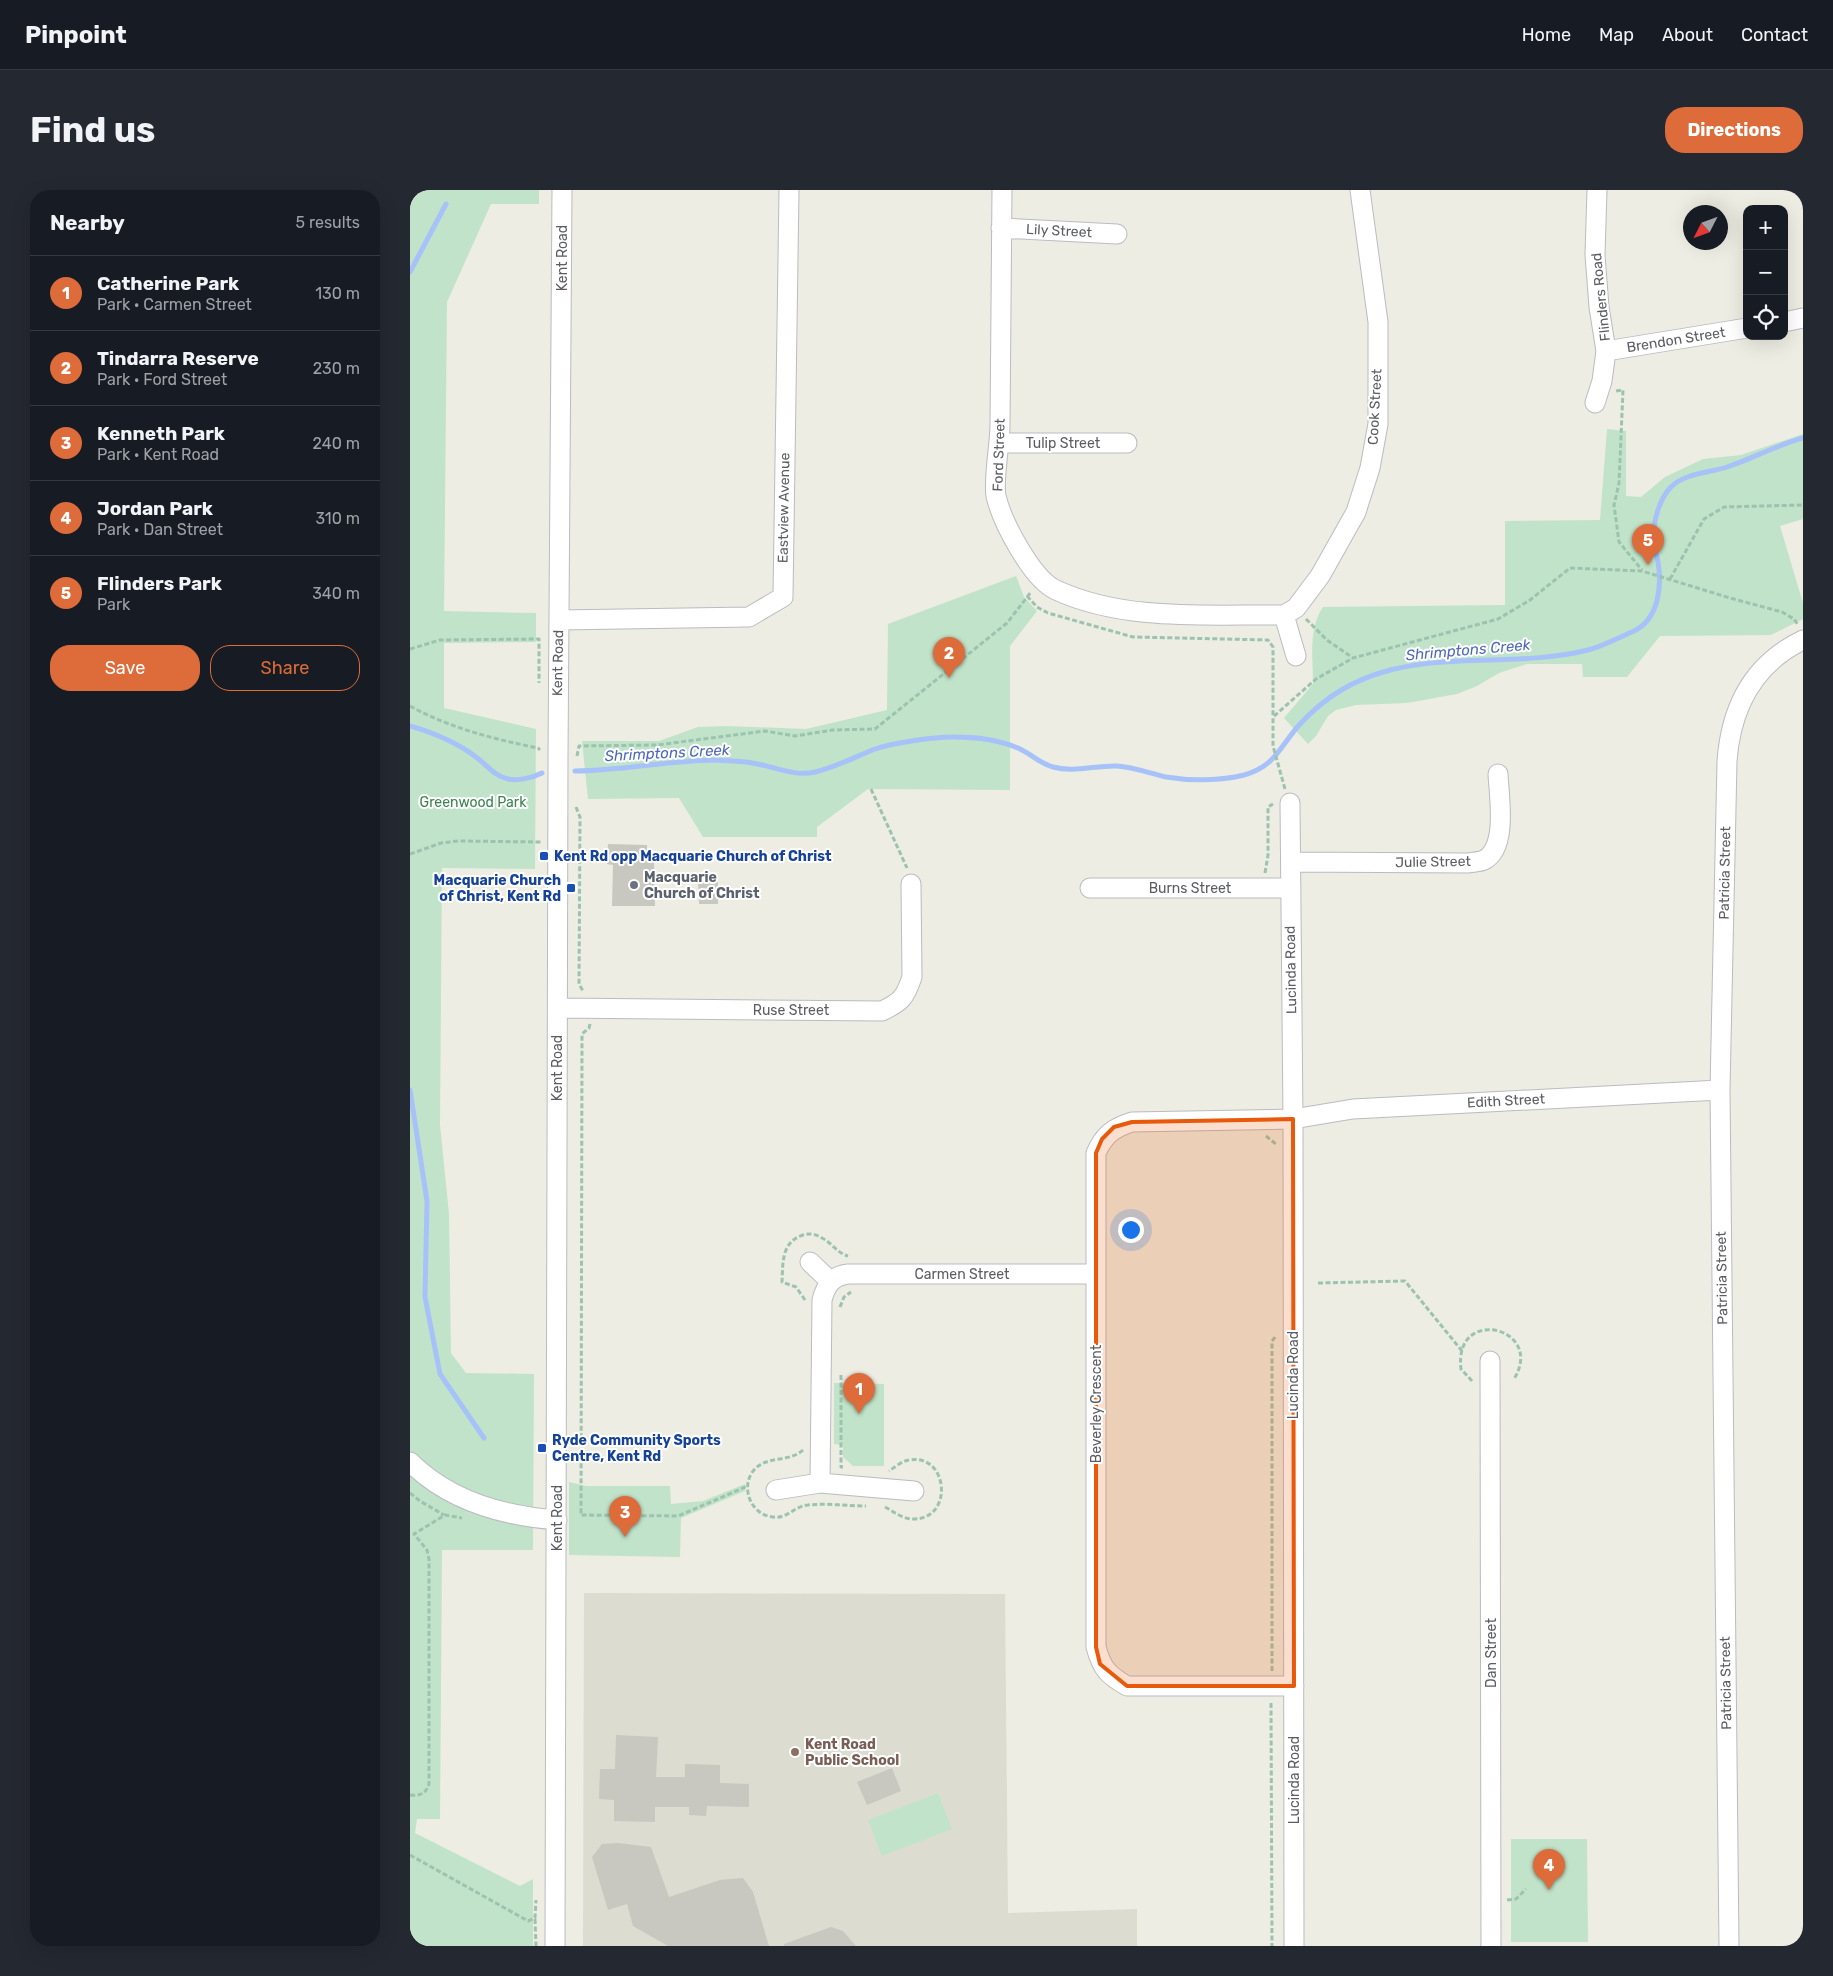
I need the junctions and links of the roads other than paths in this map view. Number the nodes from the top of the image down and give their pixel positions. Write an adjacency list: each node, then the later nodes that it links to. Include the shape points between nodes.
1 (562, 190): 16 (street, Kent Road)
2 (789, 190): 16 (street, Eastview Avenue, via 783,597 749,617)
3 (1002, 190): 6 (street, Ford Street)
4 (1360, 190): 15 (street, Cook Street, via 1378,322 1378,424 1370,468 1356,512 1320,576)
5 (1597, 190): 11 (street, Flinders Road, via 1596,272)
6 (1001, 228): 7 (street, Lily Street); 13 (street, Ford Street)
7 (1116, 234)
8 (1803, 318): 9 (street)
9 (1788, 321)
10 (1743, 329): 11 (street, Brendon Street)
11 (1606, 351): 12 (street, Flinders Road)
12 (1596, 398)
13 (1000, 443): 14 (street, Tulip Street); 15 (street, Ford Street, via 996,495 1007,527 1041,580 1055,590 1147,613)
14 (1127, 443)
15 (1290, 611): 18 (street)
16 (559, 620): 25 (street, Kent Road)
17 (1803, 640): 26 (street, Patricia Street, via 1776,657 1755,679 1745,692 1731,728 1727,761)
18 (1296, 656)
19 (1498, 774): 21 (street, Julie Street, via 1498,844 1484,860 1468,863)
20 (1285, 796): 21 (street, Lucinda Road)
21 (1291, 862): 24 (street, Lucinda Road)
22 (911, 884): 25 (street, Ruse Street, via 912,977 898,1004 882,1011)
23 (1090, 888): 24 (street, Burns Street)
24 (1291, 888): 27 (street, Lucinda Road)
25 (558, 1008): 36 (street, Kent Road)
26 (1720, 1090): 27 (street, Edith Street, via 1353,1109); 41 (street, Patricia Street)
27 (1293, 1119): 29 (street, Beverley Crescent, via 1132,1122 1114,1127 1102,1139 1096,1153); 37 (street, Lucinda Road)
28 (810, 1262): 30 (street)
29 (1095, 1274): 30 (street, Carmen Street, via 848,1274); 37 (street, Beverley Crescent, via 1096,1648 1100,1664 1127,1686)
30 (830, 1281): 33 (street, via 822,1300)
31 (1490, 1360): 40 (street, Dan Street)
32 (410, 1462): 36 (street, via 423,1475 469,1502 504,1514)
33 (820, 1483): 34 (street); 35 (street)
34 (776, 1490)
35 (914, 1491)
36 (557, 1520): 38 (street, Kent Road)
37 (1294, 1686): 39 (street, Lucinda Road)
38 (555, 1946)
39 (1294, 1946)
40 (1491, 1946)
41 (1729, 1946)

